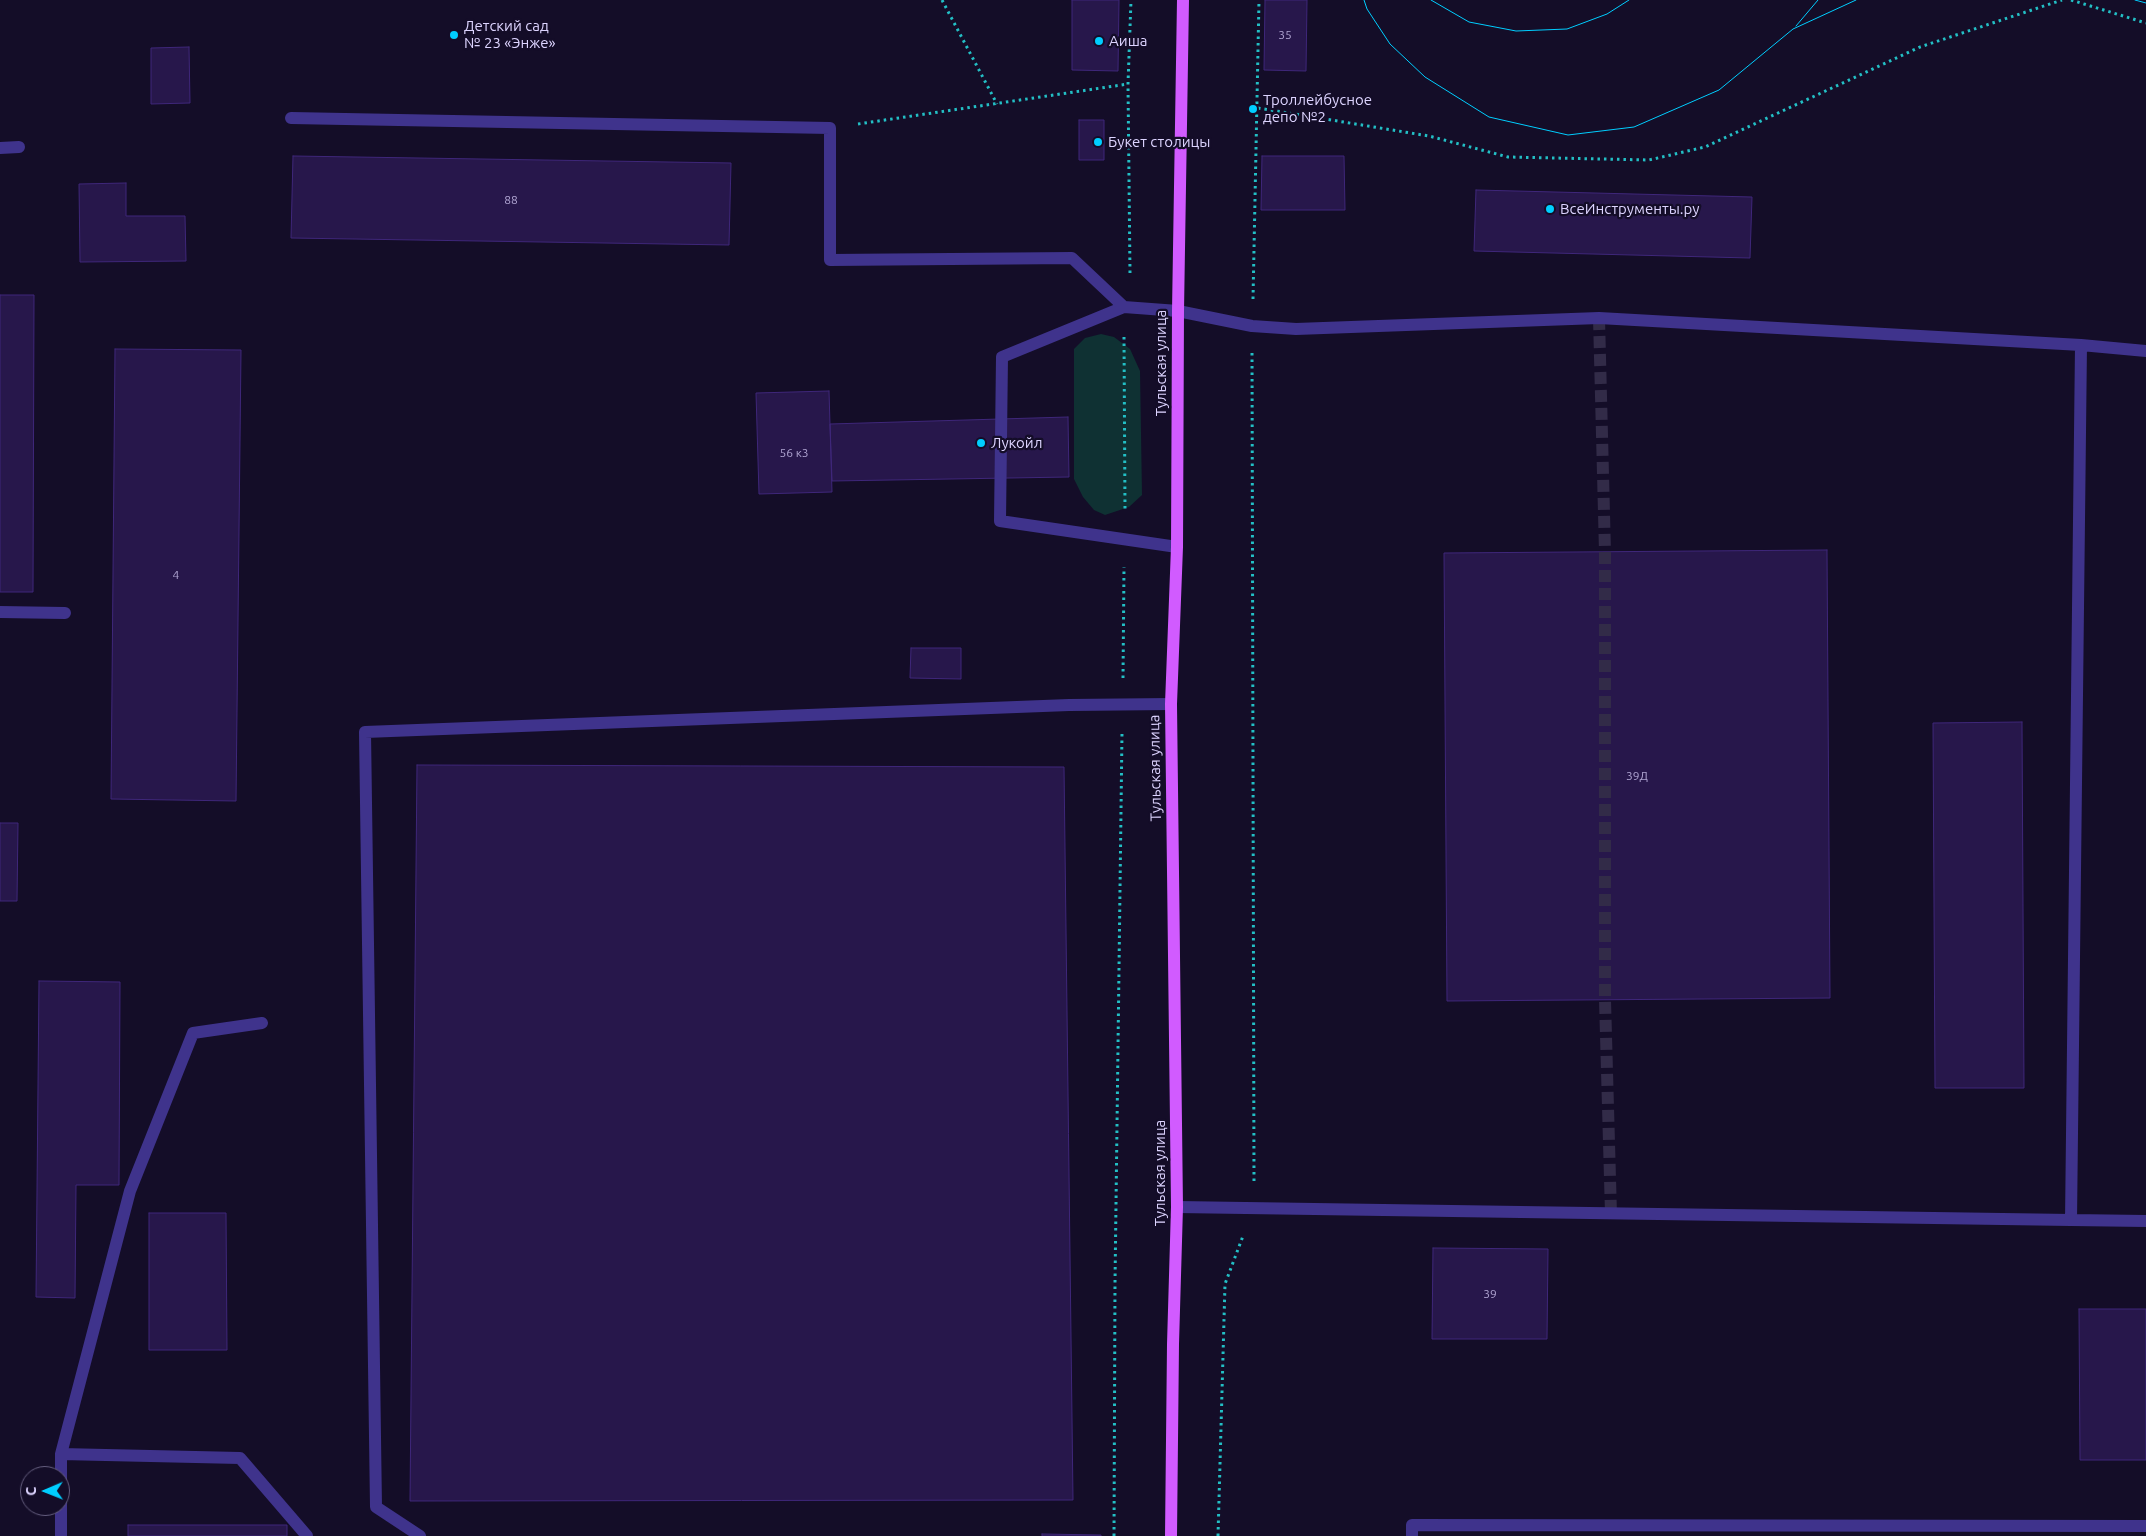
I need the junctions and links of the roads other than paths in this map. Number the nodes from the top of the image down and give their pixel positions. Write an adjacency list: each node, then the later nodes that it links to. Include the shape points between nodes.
1 (1183, 0): 6 (main road, Тульская улица)
2 (291, 118): 5 (lane, via 830,128 830,260 1072,258)
3 (0, 148): 4 (lane)
4 (20, 148)
5 (1124, 307): 6 (lane); 9 (lane, via 1002,358 1000,521)
6 (1178, 311): 7 (lane, via 1252,326 1296,329 1598,318); 9 (main road, Тульская улица)
7 (2082, 346): 8 (lane); 15 (lane)
8 (2146, 351)
9 (1177, 548): 12 (main road, Тульская улица)
10 (0, 612): 11 (lane)
11 (65, 613)
12 (1171, 704): 14 (main road, Тульская улица); 21 (lane, via 365,732 376,1507)
13 (262, 1023): 17 (lane, via 193,1033 130,1191)
14 (1177, 1207): 15 (lane); 22 (main road, Тульская улица)
15 (2071, 1220): 16 (lane)
16 (2146, 1221)
17 (60, 1454): 19 (lane); 20 (lane, via 240,1458)
18 (2146, 1526): 23 (lane, via 1412,1525)
19 (61, 1536)
20 (307, 1536)
21 (420, 1536)
22 (1171, 1536)
23 (1412, 1536)

